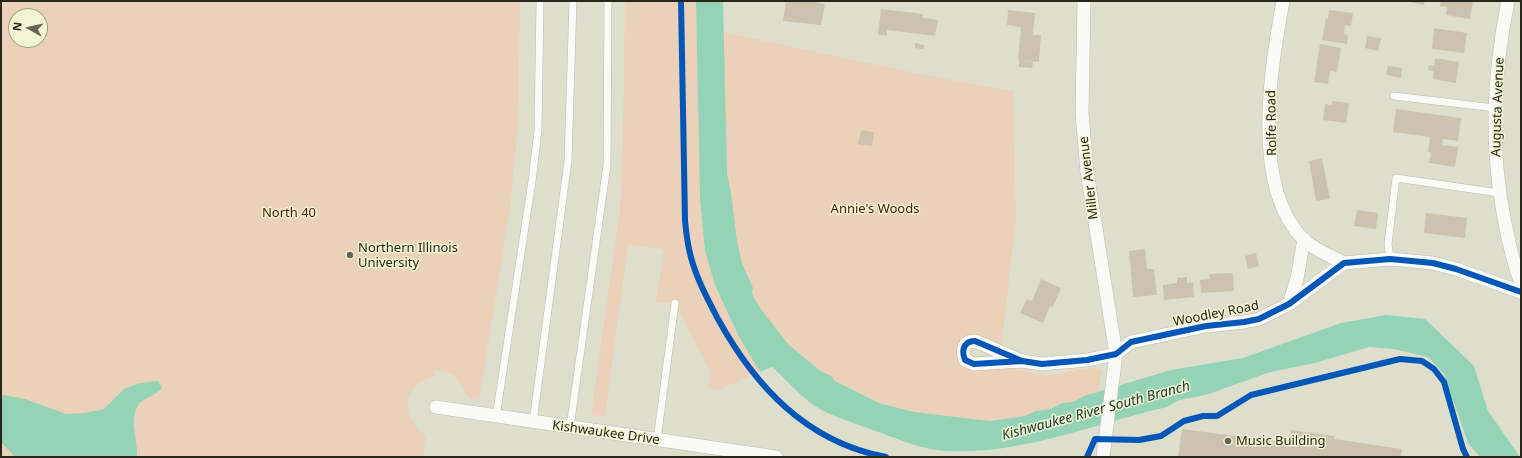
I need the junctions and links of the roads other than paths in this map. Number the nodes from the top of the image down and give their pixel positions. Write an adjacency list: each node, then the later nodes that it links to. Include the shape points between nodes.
1 (540, 1): 20 (lane, via 538,130)
2 (573, 1): 21 (lane, via 568,161)
3 (608, 1): 22 (lane, via 607,165)
4 (1084, 1): 17 (street, Miller Avenue, via 1082,113 1087,172)
5 (1283, 1): 10 (street, Rolfe Road, via 1273,62 1269,137 1277,191 1292,223)
6 (1508, 1): 8 (street, Augusta Avenue, via 1499,50)
7 (1394, 96): 8 (lane)
8 (1495, 108): 9 (street, Augusta Avenue, via 1494,131)
9 (1499, 193): 11 (lane, via 1396,178 1388,244); 13 (street, Augusta Avenue, via 1515,268)
10 (1304, 239): 12 (street, Rolfe Road); 16 (street, via 1297,279)
11 (1390, 260): 12 (street); 14 (street, via 1433,263)
12 (1344, 263): 16 (street, Woodley Road)
13 (1521, 283)
14 (1521, 292)
15 (676, 303): 23 (lane)
16 (1289, 304): 17 (street, Woodley Road, via 1259,319 1206,326 1131,342)
17 (1116, 354): 18 (street, via 1062,363); 25 (street, Miller Avenue)
18 (1022, 361)
19 (436, 407): 20 (street, Kishwaukee Drive)
20 (496, 417): 21 (street, Kishwaukee Drive)
21 (533, 422): 22 (street, Kishwaukee Drive)
22 (570, 427): 23 (street, Kishwaukee Drive)
23 (657, 440): 24 (street, Kishwaukee Drive)
24 (776, 457)
25 (1103, 457)

